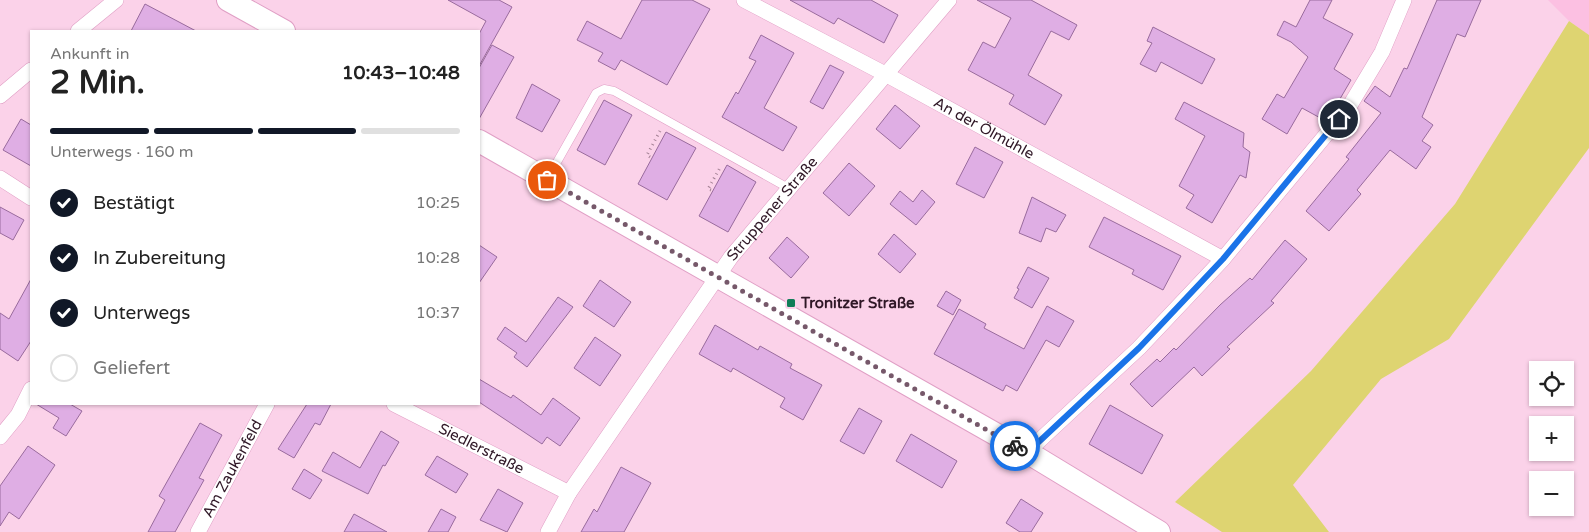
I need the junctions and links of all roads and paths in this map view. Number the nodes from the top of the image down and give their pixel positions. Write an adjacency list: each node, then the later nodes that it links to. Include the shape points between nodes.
1 (116, 0): 6 (street)
2 (228, 0): 7 (street)
3 (744, 0): 9 (street, An der Ölmühle)
4 (949, 0): 9 (street, Struppener Straße)
5 (1404, 0): 20 (street, via 1382,52 1349,107)
6 (79, 30)
7 (282, 30)
8 (30, 71): 10 (street)
9 (887, 75): 17 (street, Struppener Straße); 20 (street, An der Ölmühle)
10 (0, 96)
11 (666, 120): 13 (lane); 14 (path, via 647,155); 16 (lane, via 614,91 604,89 596,93)
12 (480, 142): 16 (street)
13 (727, 154): 17 (lane); 18 (path, via 708,189)
14 (650, 157)
15 (0, 178): 19 (street)
16 (547, 180): 21 (street)
17 (790, 189): 21 (street, Struppener Straße)
18 (711, 190)
19 (30, 197)
20 (1223, 259): 26 (street, via 1139,348)
21 (718, 276): 26 (street); 27 (street, Struppener Straße)
22 (30, 391): 25 (street, via 18,415)
23 (266, 405): 28 (street, Am Zaukenfeld)
24 (396, 405): 27 (street, Siedlerstraße)
25 (0, 438)
26 (1028, 452): 30 (street)
27 (569, 493): 29 (street, Struppener Straße)
28 (198, 532)
29 (548, 532)
30 (1159, 532)

